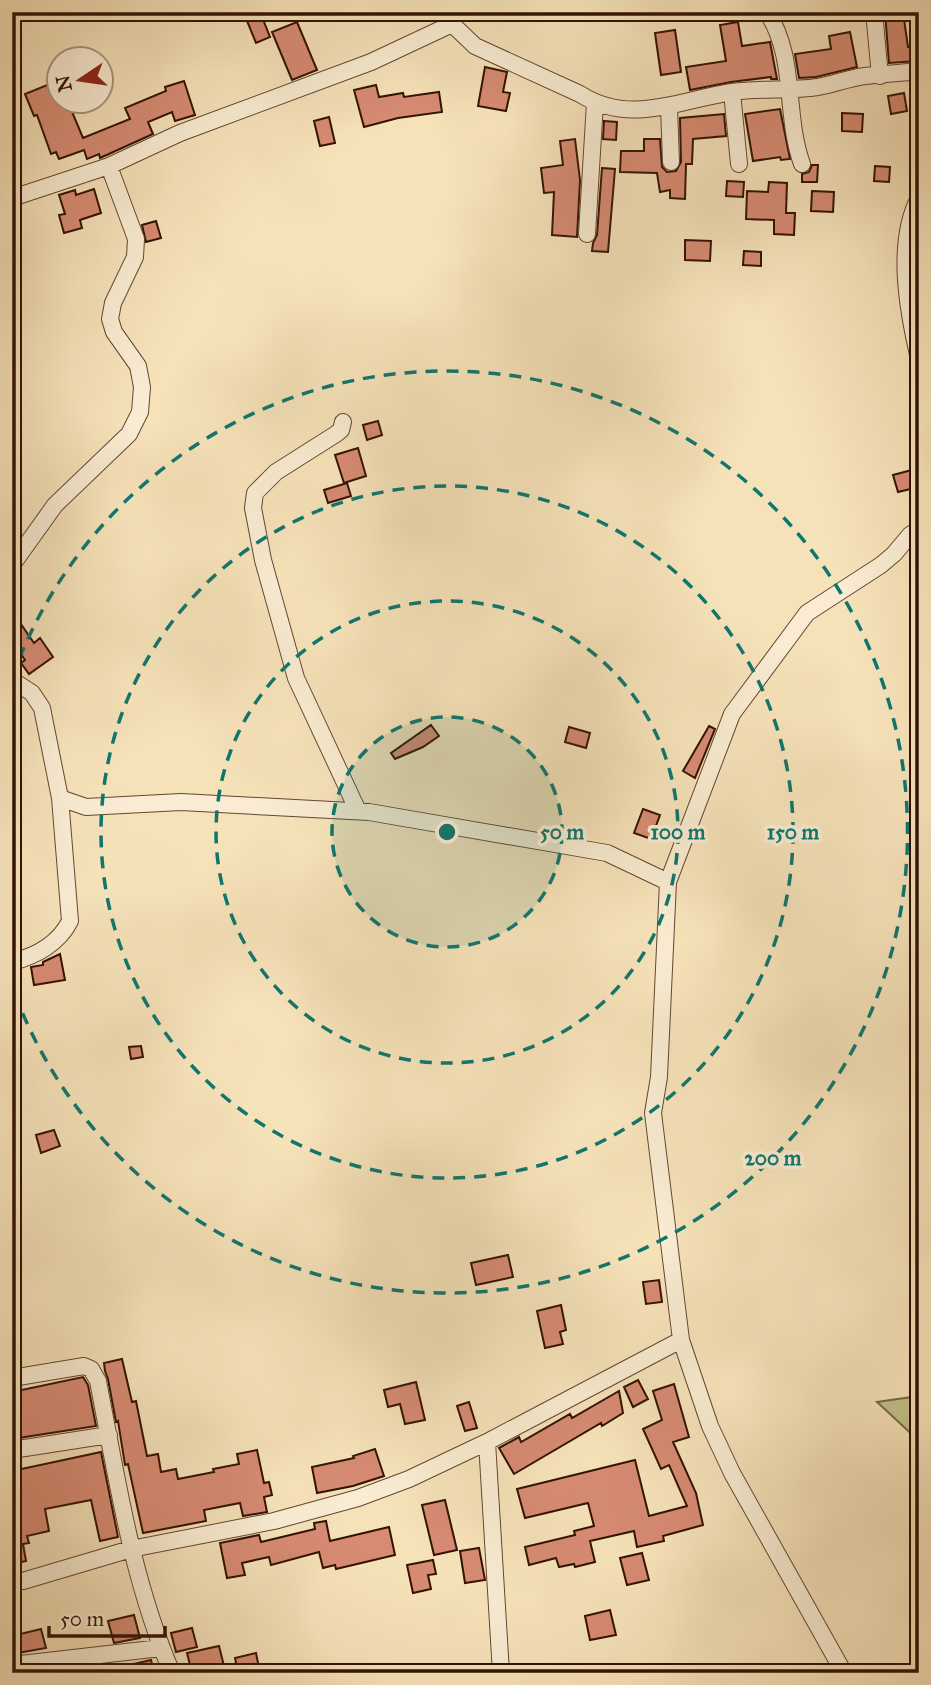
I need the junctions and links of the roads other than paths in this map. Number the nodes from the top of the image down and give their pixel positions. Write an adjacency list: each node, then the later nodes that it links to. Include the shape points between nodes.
1 (767, 12): 6 (street, via 783,45)
2 (874, 12): 5 (street)
3 (450, 18): 9 (street, via 475,46); 14 (street, via 371,62 192,128)
4 (918, 71): 5 (street); 7 (street)
5 (880, 76): 6 (street)
6 (790, 89): 8 (street); 13 (street)
7 (919, 90)
8 (732, 92): 10 (street); 12 (street)
9 (595, 103): 10 (street, via 638,110); 17 (street)
10 (669, 107): 11 (street)
11 (671, 162)
12 (739, 164)
13 (802, 164)
14 (109, 166): 15 (street); 21 (street, via 136,239 135,257 110,319 138,366 141,412 129,434 55,505)
15 (12, 198)
16 (919, 198): 18 (street, via 909,221 906,271 909,320)
17 (587, 234)
18 (919, 359)
19 (343, 422): 24 (street, via 336,434 276,472 255,493 253,508 296,678)
20 (919, 529): 25 (street, via 881,565 807,613 732,714)
21 (12, 565)
22 (12, 680): 23 (street, via 32,693 42,708)
23 (60, 798): 24 (street, via 86,807 181,802); 26 (street, via 70,921 55,942)
24 (358, 811): 25 (street, via 607,853)
25 (667, 882): 27 (street, via 659,1077 653,1113)
26 (12, 962)
27 (681, 1340): 30 (street); 38 (street, via 710,1426 732,1473)
28 (12, 1378): 29 (street, via 84,1366 91,1369 98,1381)
29 (109, 1435): 31 (street); 32 (street)
30 (487, 1442): 32 (street, via 358,1497 274,1521); 37 (street)
31 (12, 1450)
32 (131, 1549): 33 (street); 34 (street)
33 (12, 1581)
34 (161, 1648): 35 (street); 36 (street)
35 (12, 1665)
36 (172, 1673)
37 (501, 1673)
38 (845, 1673)

